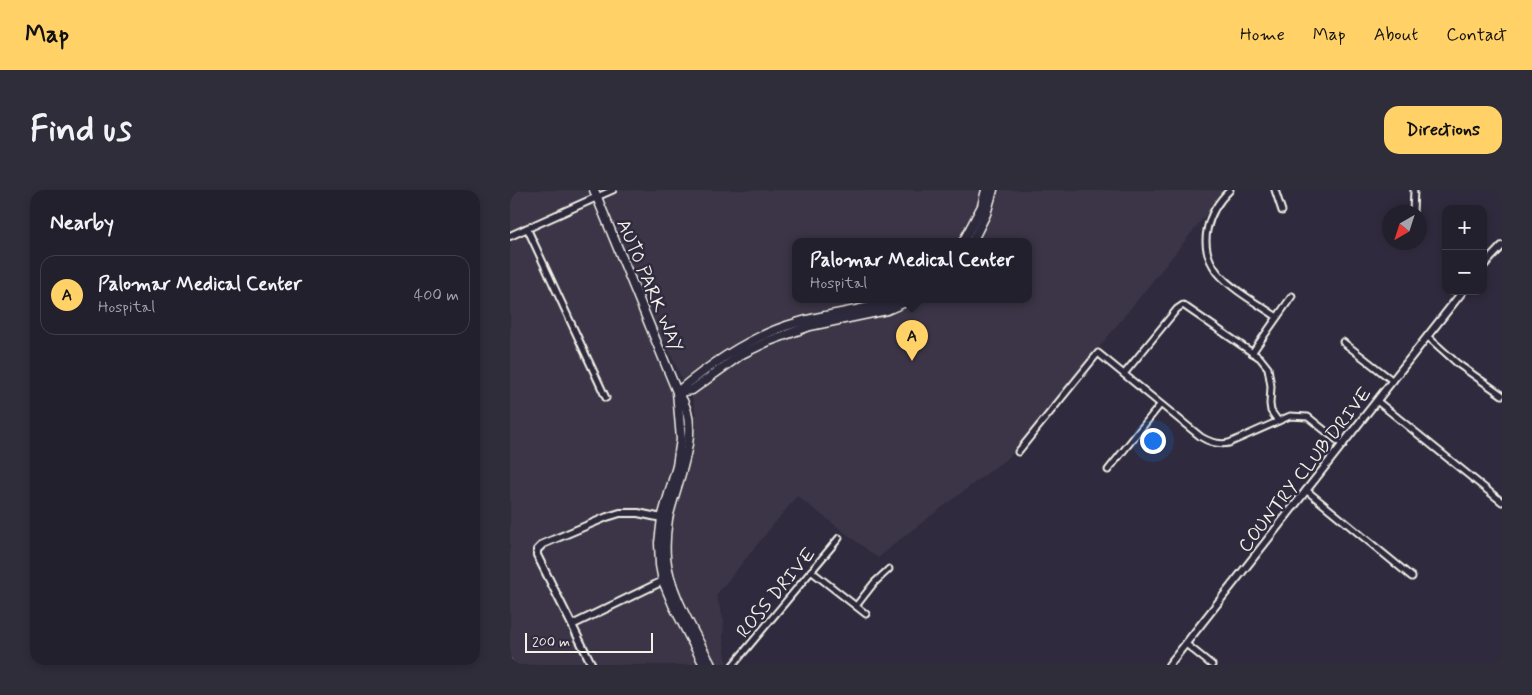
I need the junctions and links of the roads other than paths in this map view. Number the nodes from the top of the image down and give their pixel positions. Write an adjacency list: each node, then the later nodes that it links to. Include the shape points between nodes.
1 (612, 190): 7 (street)
2 (986, 190): 12 (main road, via 976,220)
3 (993, 190): 13 (main road)
4 (1230, 190): 20 (street, via 1212,214 1207,227 1208,253 1226,280)
5 (1275, 190): 9 (street)
6 (1414, 190): 8 (street)
7 (595, 194): 10 (street); 26 (main road, AUTO PARK WAY)
8 (1413, 205)
9 (1282, 211)
10 (527, 228): 11 (street); 28 (street)
11 (510, 236)
12 (965, 238)
13 (974, 238)
14 (1502, 246): 15 (street)
15 (1487, 262)
16 (1460, 295): 21 (street, COUNTRY CLUB DRIVE)
17 (1292, 296): 20 (street)
18 (884, 303): 26 (main road, via 797,322 768,333 730,353)
19 (903, 303): 26 (main road, via 887,310 810,326 769,340 742,354 692,390)
20 (1278, 317): 23 (street)
21 (1428, 337): 25 (street, COUNTRY CLUB DRIVE); 27 (street, via 1458,364)
22 (1343, 342): 25 (street)
23 (1252, 353): 24 (street, via 1184,305 1177,309); 31 (street, via 1268,368 1272,386 1270,404)
24 (1124, 374): 30 (street); 33 (street, via 1098,353)
25 (1393, 381): 29 (street, COUNTRY CLUB DRIVE)
26 (677, 392): 37 (main road, AUTO PARK WAY, via 680,454); 42 (main road, AUTO PARK WAY, via 687,410 688,441 665,538)
27 (1502, 395)
28 (606, 398)
29 (1377, 401): 32 (street, COUNTRY CLUB DRIVE); 36 (street)
30 (1160, 405): 31 (street, via 1201,437 1215,443 1230,443); 34 (street)
31 (1278, 421): 32 (street, via 1290,416 1308,417)
32 (1343, 445): 35 (street, COUNTRY CLUB DRIVE)
33 (1018, 452)
34 (1108, 470)
35 (1306, 490): 41 (street); 46 (street, COUNTRY CLUB DRIVE)
36 (1502, 502)
37 (662, 518): 42 (main road, AUTO PARK WAY, via 659,548); 45 (street, via 632,513 607,517 543,544 537,550 537,556)
38 (839, 538): 40 (street, ROSS DRIVE)
39 (888, 569): 43 (street)
40 (811, 571): 43 (street); 50 (street, ROSS DRIVE)
41 (1412, 577)
42 (667, 579): 45 (street); 48 (main road, AUTO PARK WAY, via 673,606); 49 (main road, AUTO PARK WAY)
43 (856, 606): 44 (street)
44 (866, 614)
45 (572, 625): 47 (street)
46 (1186, 644): 51 (street, COUNTRY CLUB DRIVE); 52 (street)
47 (592, 665)
48 (704, 665)
49 (711, 665)
50 (733, 665)
51 (1169, 665)
52 (1212, 665)

